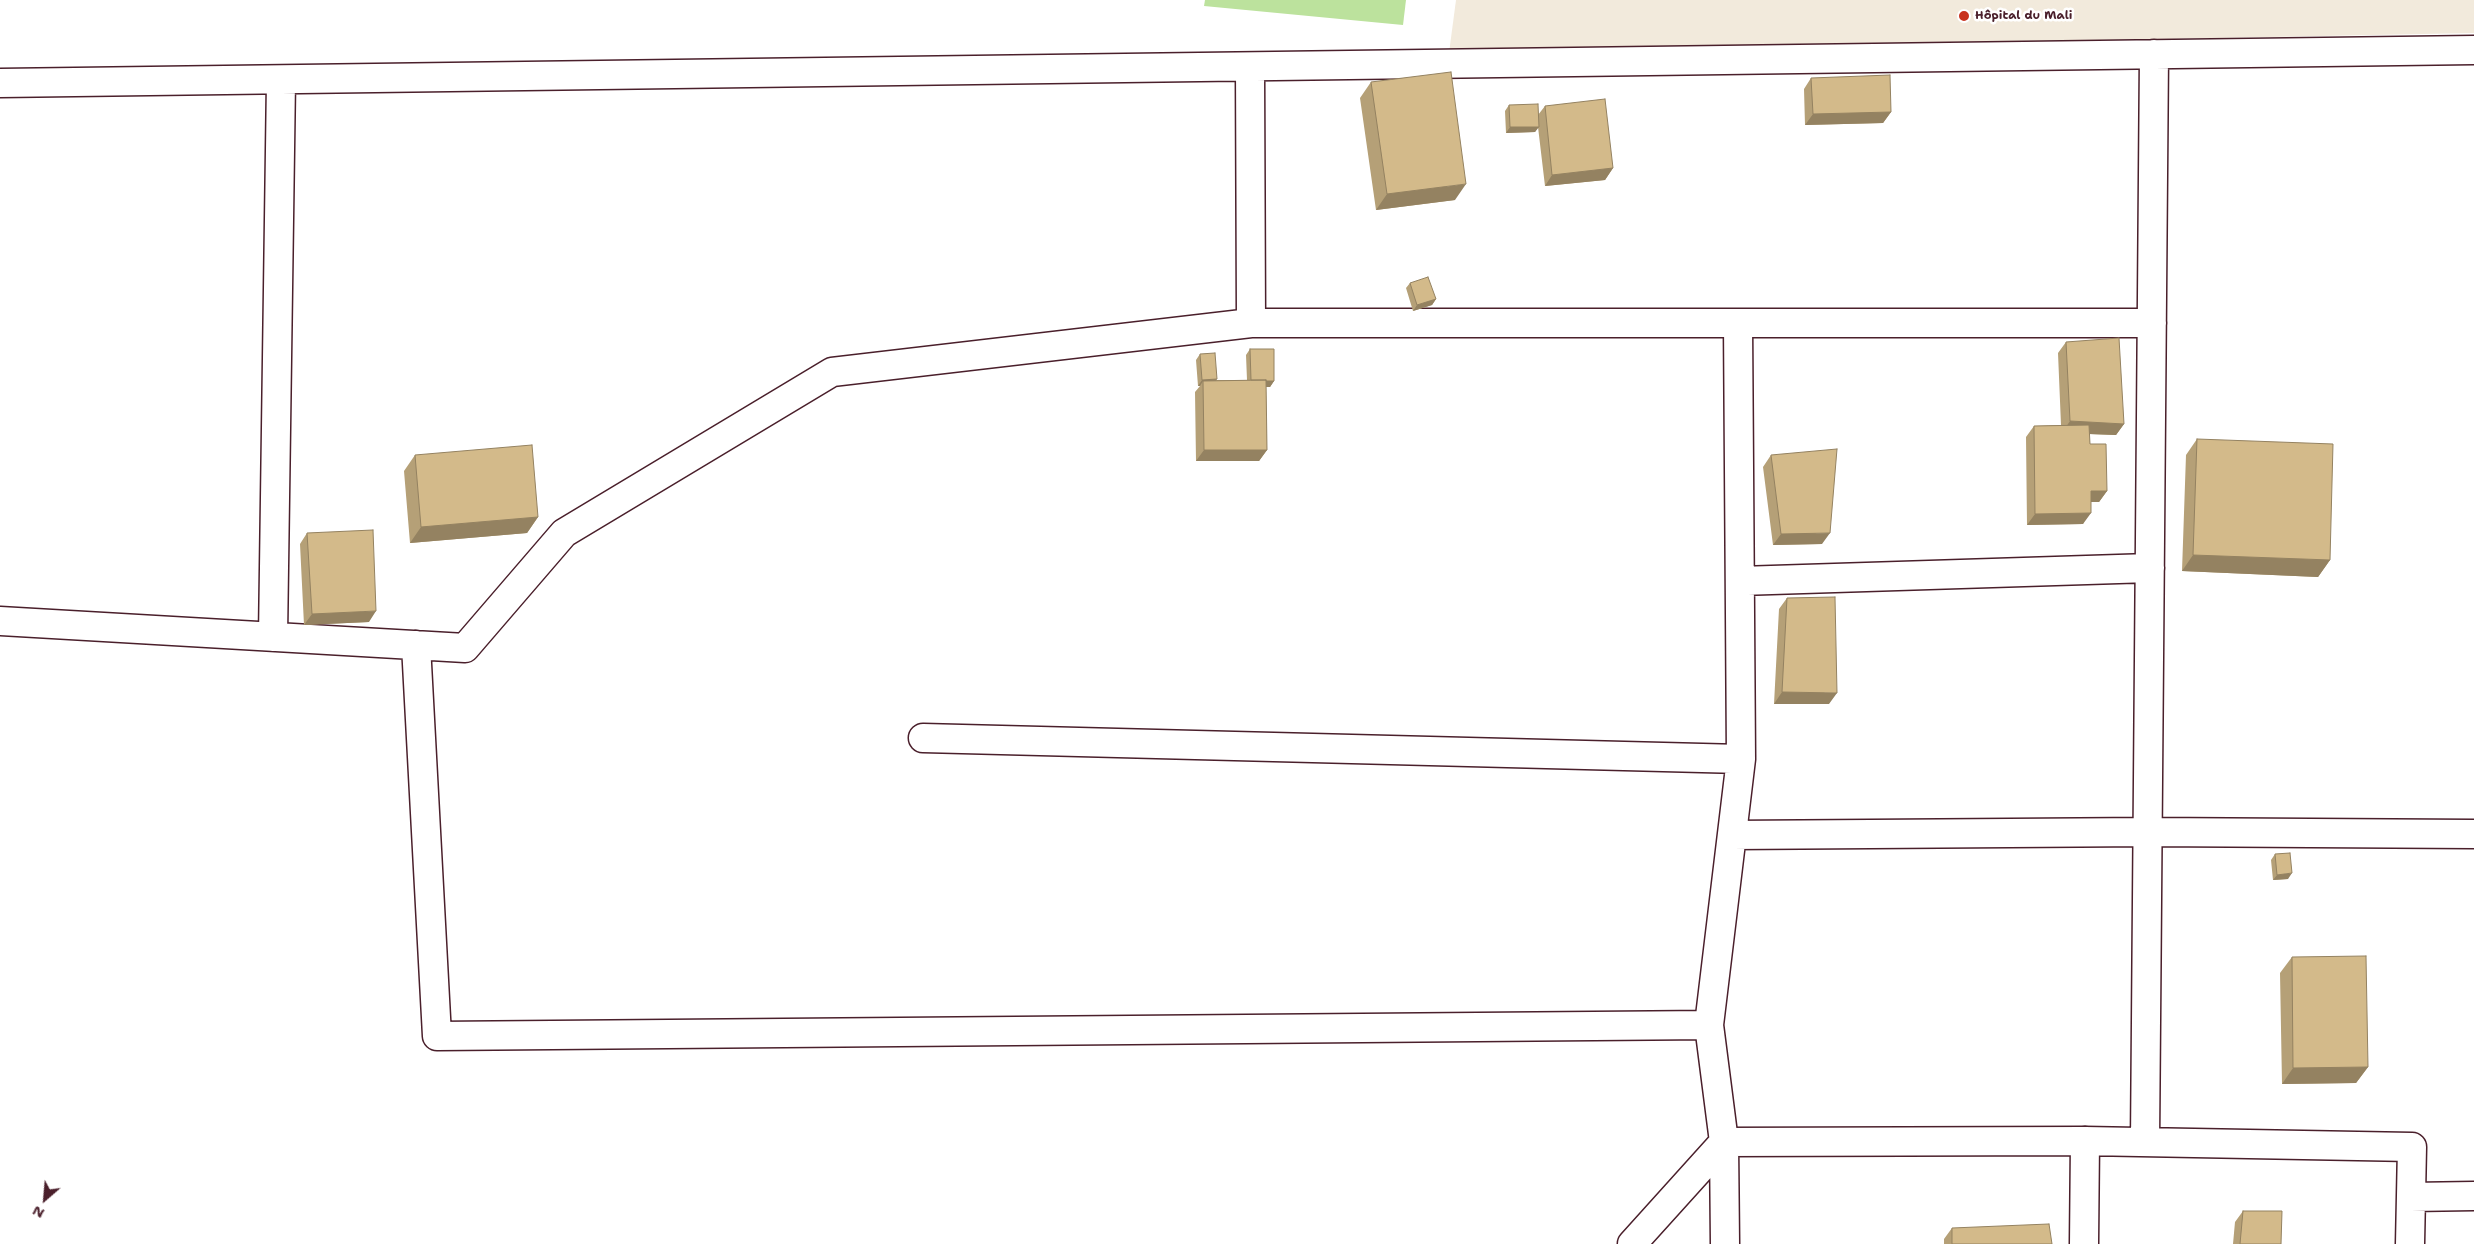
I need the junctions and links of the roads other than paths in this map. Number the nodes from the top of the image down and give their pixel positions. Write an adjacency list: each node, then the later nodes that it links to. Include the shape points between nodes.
1 (2474, 50): 2 (street)
2 (2154, 54): 3 (street); 8 (street)
3 (1250, 67): 4 (street); 6 (street)
4 (280, 80): 5 (street); 12 (street)
5 (0, 83)
6 (1251, 323): 7 (street); 13 (street, via 832,372 564,533 465,648)
7 (1738, 323): 8 (street); 10 (street)
8 (2152, 323): 9 (street)
9 (2150, 568): 10 (street); 16 (street)
10 (1740, 581): 15 (street)
11 (0, 621): 12 (street)
12 (273, 637): 13 (street)
13 (416, 645): 19 (street, via 437,1036)
14 (923, 738): 15 (street)
15 (1741, 759): 18 (street)
16 (2148, 832): 17 (street); 18 (street); 22 (street)
17 (2474, 834)
18 (1732, 835): 19 (street)
19 (1710, 1025): 21 (street)
20 (2085, 1141): 21 (street); 22 (street); 27 (street)
21 (1724, 1142): 25 (street); 26 (street)
22 (2145, 1142): 24 (street, via 2412,1147)
23 (2474, 1196): 24 (street)
24 (2411, 1197): 28 (street)
25 (1632, 1244)
26 (1725, 1244)
27 (2084, 1244)
28 (2410, 1244)

